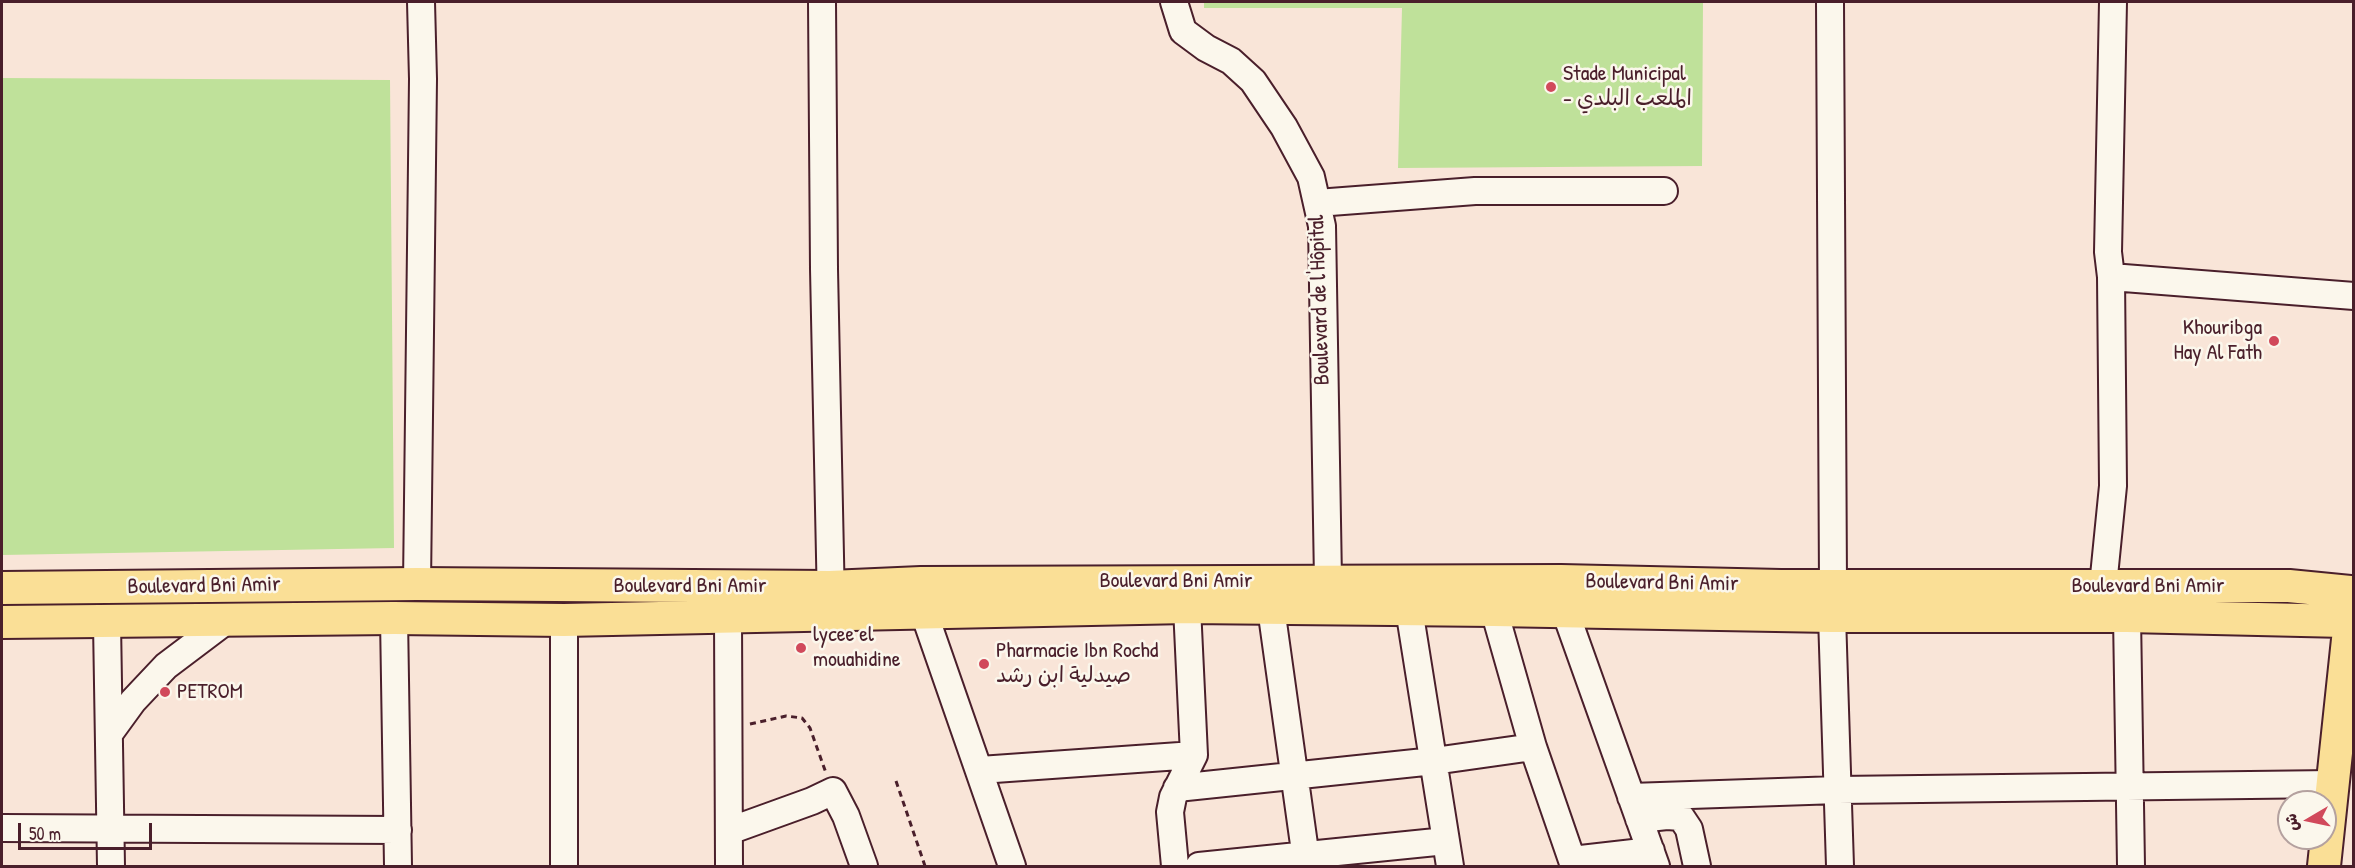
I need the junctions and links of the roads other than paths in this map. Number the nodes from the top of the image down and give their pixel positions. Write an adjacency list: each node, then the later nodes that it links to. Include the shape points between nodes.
1 (421, 2): 11 (street)
2 (822, 2): 17 (street)
3 (1174, 2): 7 (street, Boulevard de l'Hôpital, via 1184,30 1231,61 1253,81 1311,177)
4 (1830, 2): 12 (street)
5 (2113, 2): 8 (street, via 2108,252)
6 (1664, 191): 7 (street, via 1475,191)
7 (1317, 203): 10 (street, Boulevard de l'Hôpital, via 1322,226)
8 (2111, 277): 9 (street); 13 (street, via 2113,486)
9 (2354, 296)
10 (1328, 580): 15 (main road, Boulevard Bni Amir); 16 (main road, Boulevard Bni Amir)
11 (417, 584): 14 (main road, Boulevard Bni Amir); 17 (main road, Boulevard Bni Amir)
12 (1833, 585): 13 (main road, Boulevard Bni Amir); 15 (main road, Boulevard Bni Amir)
13 (2103, 586): 22 (main road, Boulevard Bni Amir, via 2289,586)
14 (2, 588)
15 (1563, 596): 21 (main road, Boulevard Bni Amir); 23 (main road, Boulevard Bni Amir); 41 (street)
16 (923, 598): 17 (main road, Boulevard Bni Amir); 18 (main road, Boulevard Bni Amir); 35 (street)
17 (831, 601): 25 (main road, Boulevard Bni Amir)
18 (1187, 607): 19 (main road, Boulevard Bni Amir); 33 (street)
19 (1271, 608): 20 (main road, Boulevard Bni Amir); 36 (street)
20 (1408, 609): 21 (main road, Boulevard Bni Amir); 34 (street)
21 (1494, 610): 32 (street)
22 (2350, 614): 24 (main road, Boulevard Bni Amir); 37 (main road)
23 (1832, 616): 24 (main road, Boulevard Bni Amir); 40 (street)
24 (2127, 616): 38 (street)
25 (728, 617): 28 (main road, Boulevard Bni Amir); 45 (street)
26 (394, 618): 27 (main road, Boulevard Bni Amir); 28 (main road, Boulevard Bni Amir); 44 (street)
27 (227, 620): 30 (main road, Boulevard Bni Amir); 31 (street, via 166,666)
28 (564, 620): 52 (street)
29 (2, 622): 30 (main road, Boulevard Bni Amir)
30 (107, 622): 31 (street)
31 (109, 734): 43 (street)
32 (1533, 747): 34 (street); 49 (street)
33 (1194, 755): 35 (street); 39 (street)
34 (1434, 761): 36 (street); 46 (street)
35 (980, 770): 55 (street)
36 (1294, 775): 39 (street); 48 (street)
37 (2332, 784): 38 (street); 62 (main road)
38 (2129, 785): 40 (street); 61 (street)
39 (1178, 788): 56 (street, via 1170,812)
40 (1838, 790): 41 (street); 60 (street)
41 (1635, 808): 47 (street); 59 (street, via 1681,817 1689,829)
42 (2, 828): 43 (street)
43 (111, 830): 44 (street); 50 (street)
44 (398, 830): 51 (street)
45 (729, 831): 53 (street); 54 (street, via 833,791)
46 (1446, 841): 48 (street); 58 (street)
47 (1653, 859): 49 (street)
48 (1306, 861): 57 (street)
49 (1573, 863)
50 (111, 867)
51 (398, 867)
52 (564, 867)
53 (729, 867)
54 (864, 867)
55 (1012, 867)
56 (1175, 867)
57 (1198, 867)
58 (1450, 867)
59 (1697, 867)
60 (1840, 867)
61 (2131, 867)
62 (2324, 867)

